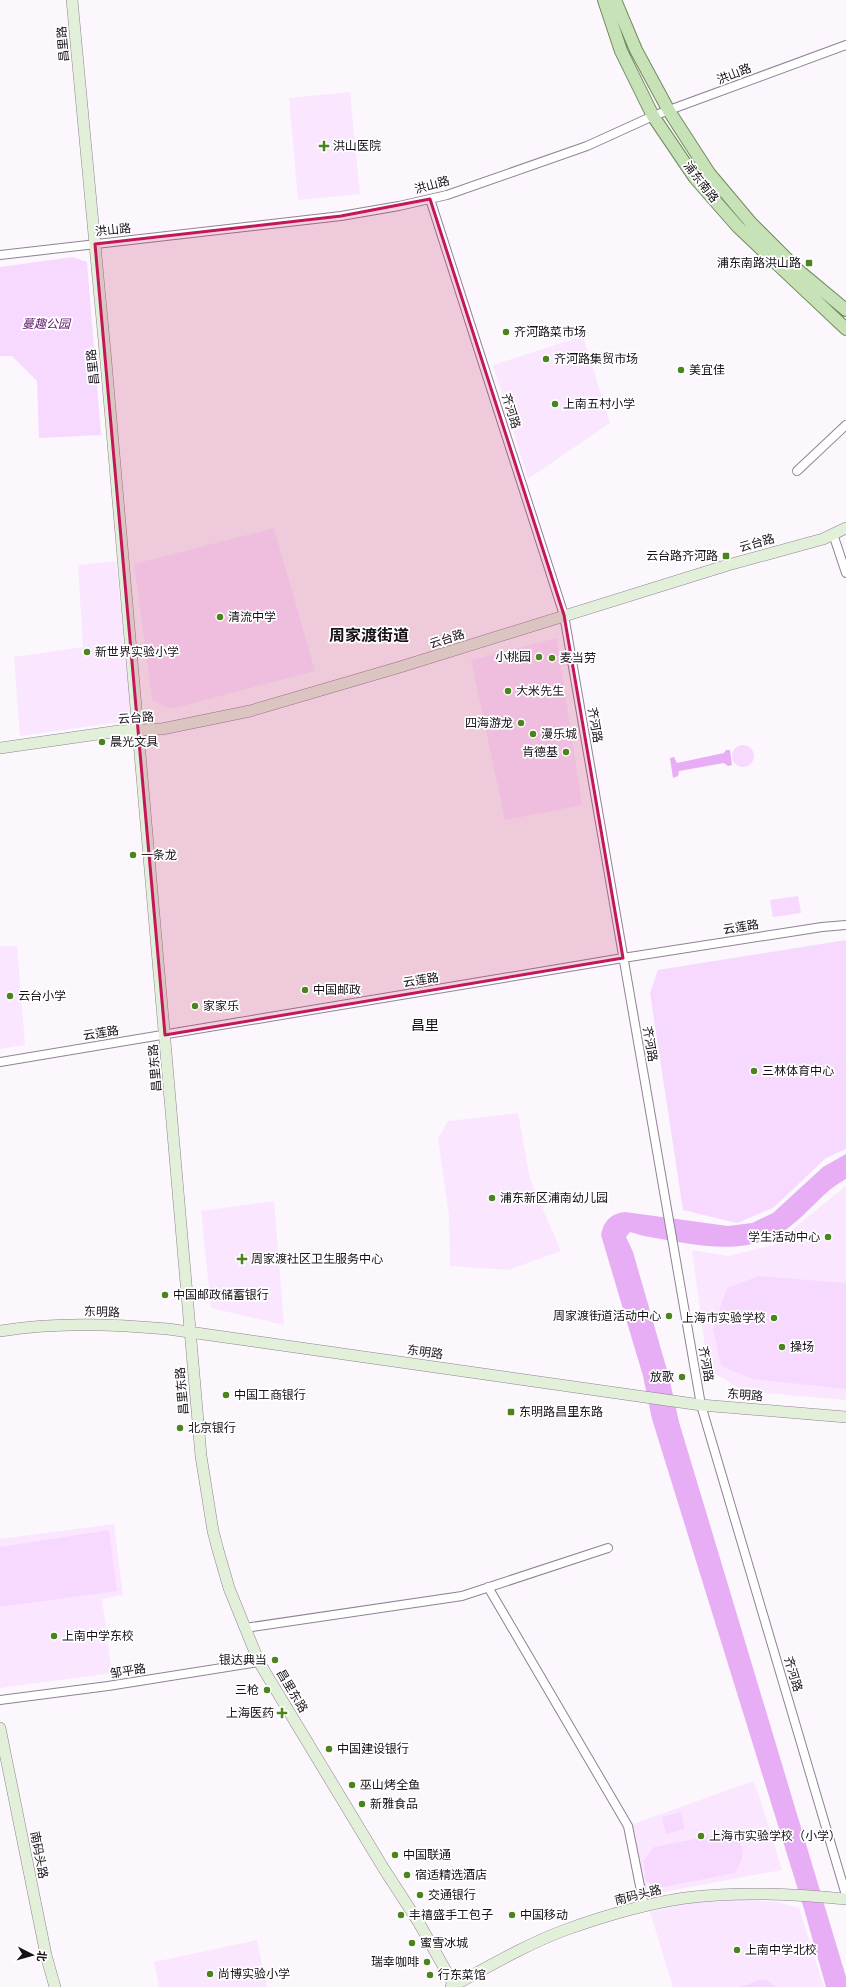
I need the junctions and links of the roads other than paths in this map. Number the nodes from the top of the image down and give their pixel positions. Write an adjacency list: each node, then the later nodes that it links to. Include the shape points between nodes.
1 (72, 0): 8 (street, 昌里路)
2 (604, 0): 6 (main road, 浦东南路, via 621,51)
3 (615, 0): 5 (main road, 浦东南路, via 636,50)
4 (846, 45): 5 (street, 洪山路)
5 (670, 111): 6 (street, 洪山路); 10 (main road, 浦东南路, via 709,174 751,223 800,271)
6 (654, 116): 7 (street, 洪山路, via 587,146); 11 (main road, 浦东南路, via 695,178 738,227)
7 (430, 199): 8 (street, 洪山路, via 334,217); 17 (street, 齐河路)
8 (95, 244): 9 (street, 洪山路); 18 (street, 昌里路)
9 (0, 255)
10 (846, 310)
11 (846, 330)
12 (846, 426): 13 (street)
13 (796, 472)
14 (846, 528): 15 (street, 云台路)
15 (833, 534): 16 (street); 17 (street, 云台路)
16 (846, 574)
17 (564, 615): 18 (street, 云台路, via 258,709 162,729); 21 (street, 齐河路)
18 (138, 730): 19 (street, 云台路); 22 (street, 昌里东路)
19 (0, 748)
20 (846, 925): 21 (street, 云莲路)
21 (623, 958): 22 (street, 云莲路); 26 (street, 齐河路)
22 (165, 1035): 23 (street, 云莲路); 25 (street, 昌里东路)
23 (0, 1062)
24 (0, 1331): 25 (street, 东明路, via 90,1324)
25 (190, 1332): 26 (street, 东明路); 30 (street, 昌里东路, via 201,1456 213,1531 223,1569)
26 (701, 1405): 27 (street, 东明路); 34 (street, 齐河路)
27 (846, 1416)
28 (608, 1548): 29 (street)
29 (488, 1587): 30 (street, via 462,1596); 36 (street, via 628,1826)
30 (245, 1628): 31 (street, 昌里东路)
31 (259, 1662): 32 (street, 邹平路); 37 (street, 昌里东路, via 419,1923)
32 (0, 1700)
33 (0, 1728): 38 (street, 南码头路, via 46,1955)
34 (846, 1895)
35 (846, 1898): 36 (street, 南码头路, via 792,1894 719,1895)
36 (644, 1906): 37 (street, 南码头路, via 564,1931 510,1955)
37 (453, 1986)
38 (55, 1987)

